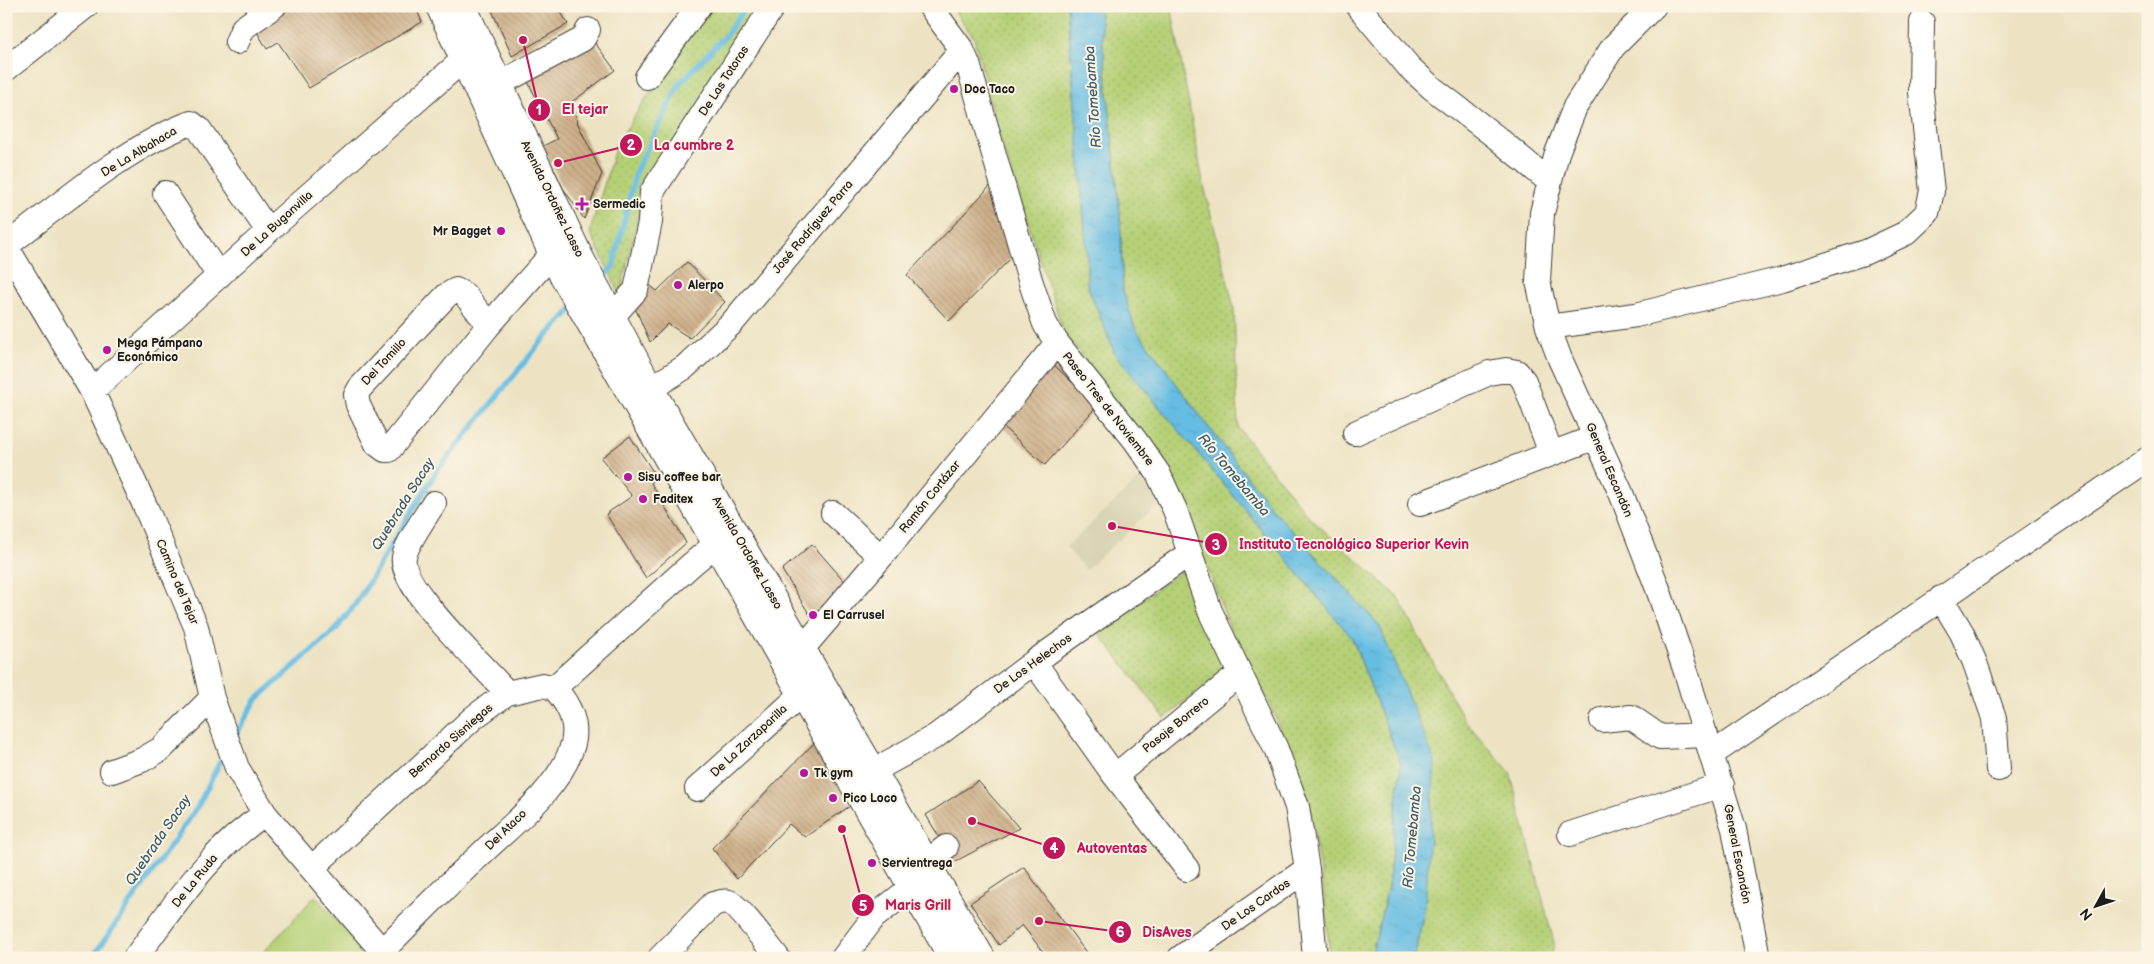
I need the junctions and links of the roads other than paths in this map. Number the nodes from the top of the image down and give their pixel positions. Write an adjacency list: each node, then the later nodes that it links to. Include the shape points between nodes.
1 (86, 6): 15 (street)
2 (274, 6): 12 (street, via 244,28)
3 (440, 6): 14 (main road, Avenida Ordoñez Lasso)
4 (462, 6): 17 (main road, Avenida Ordoñez Lasso)
5 (699, 6): 16 (street)
6 (773, 6): 26 (street, De Las Totoras, via 652,192 650,222 636,290)
7 (930, 6): 13 (street, Paseo Tres de Noviembre)
8 (1358, 6): 18 (street, via 1432,88)
9 (1654, 6): 18 (street, General Escandón, via 1613,48 1575,107 1557,153)
10 (1922, 22): 25 (street, via 1921,92 1932,191 1927,213 1906,233 1866,252 1782,279 1636,315)
11 (588, 30): 17 (street, via 583,38)
12 (237, 42)
13 (962, 50): 27 (street, Paseo Tres de Noviembre, via 1039,306); 28 (street, José Rodríguez Parra, via 732,323 685,367)
14 (464, 59): 20 (street, De La Buganvilla); 22 (main road, Avenida Ordoñez Lasso)
15 (6, 69)
16 (647, 77)
17 (498, 84): 22 (main road, Avenida Ordoñez Lasso)
18 (1550, 182): 25 (street, General Escandón, via 1542,213 1538,281)
19 (166, 193): 23 (street)
20 (268, 231): 21 (street, De La Albahaca, via 199,129 191,123 109,168); 23 (street, De La Buganvilla)
21 (6, 246): 29 (street, Camino del Tejar)
22 (564, 259): 24 (street, Del Tomillo); 26 (main road, Avenida Ordoñez Lasso)
23 (219, 276): 29 (street, De La Buganvilla)
24 (489, 325): 24 (street, Del Tomillo, via 389,450 377,444 356,395 447,295 456,290 465,295)
25 (1548, 327): 31 (street, General Escandón)
26 (604, 328): 28 (main road, Avenida Ordoñez Lasso); 37 (main road, Avenida Ordoñez Lasso)
27 (1057, 344): 38 (street, Paseo Tres de Noviembre, via 1135,440 1158,474); 39 (street, Ramón Cortázar)
28 (650, 389): 41 (main road, Avenida Ordoñez Lasso)
29 (92, 391): 47 (street, Camino del Tejar, via 196,627)
30 (1355, 433): 32 (street, via 1489,373 1506,370 1517,372 1524,381)
31 (1596, 437): 32 (street); 49 (street, General Escandón, via 1658,589)
32 (1551, 453): 35 (street)
33 (2148, 459): 40 (street)
34 (434, 503): 45 (street, via 404,556 404,568 437,618)
35 (1420, 504)
36 (833, 513): 39 (street)
37 (716, 544): 44 (street); 46 (main road, Avenida Ordoñez Lasso)
38 (1190, 553): 42 (street, De Los Helechos); 43 (street, Paseo Tres de Noviembre, via 1210,611)
39 (881, 558): 41 (street, Ramón Cortázar)
40 (1941, 598): 49 (street); 50 (street, via 1962,633 1994,718)
41 (802, 649): 52 (main road, Avenida Ordoñez Lasso)
42 (1034, 662): 52 (street, De Los Helechos, via 936,736); 53 (street)
43 (1239, 674): 53 (street, Pasaje Borrero, via 1120,771); 60 (street, Paseo Tres de Noviembre, via 1288,780 1297,807)
44 (554, 688): 45 (street, Bernardo Sisniegas, via 543,685); 62 (street, Del Ataco, via 571,710 574,729 572,749 553,785 429,903)
45 (507, 693): 58 (street, Bernardo Sisniegas, via 473,718)
46 (802, 694): 55 (street, De La Zarzaparilla); 61 (main road, Avenida Ordoñez Lasso)
47 (215, 706): 51 (street, via 165,746 142,760); 56 (street, Camino del Tejar, via 237,768)
48 (1602, 720): 49 (street, via 1631,717 1660,737)
49 (1709, 744): 54 (street, General Escandón)
50 (1998, 769)
51 (112, 771)
52 (873, 771): 68 (main road, Avenida Ordoñez Lasso, via 936,855)
53 (1112, 772): 59 (street)
54 (1722, 785): 57 (street); 71 (street, General Escandón, via 1734,829)
55 (697, 789)
56 (265, 814): 58 (street, Camino del Tejar); 63 (street, De La Ruda, via 214,855)
57 (1570, 834)
58 (312, 868): 62 (street, Camino del Tejar)
59 (1187, 869)
60 (1307, 869): 69 (street, De Los Cardos); 70 (street, Paseo Tres de Noviembre)
61 (912, 887): 66 (street, via 874,917); 67 (main road, Avenida Ordoñez Lasso)
62 (385, 955)
63 (135, 958)
64 (660, 958): 65 (street, via 714,904 729,902)
65 (778, 958)
66 (843, 958)
67 (953, 958)
68 (981, 958)
69 (1180, 958)
70 (1315, 958)
71 (1758, 958)

